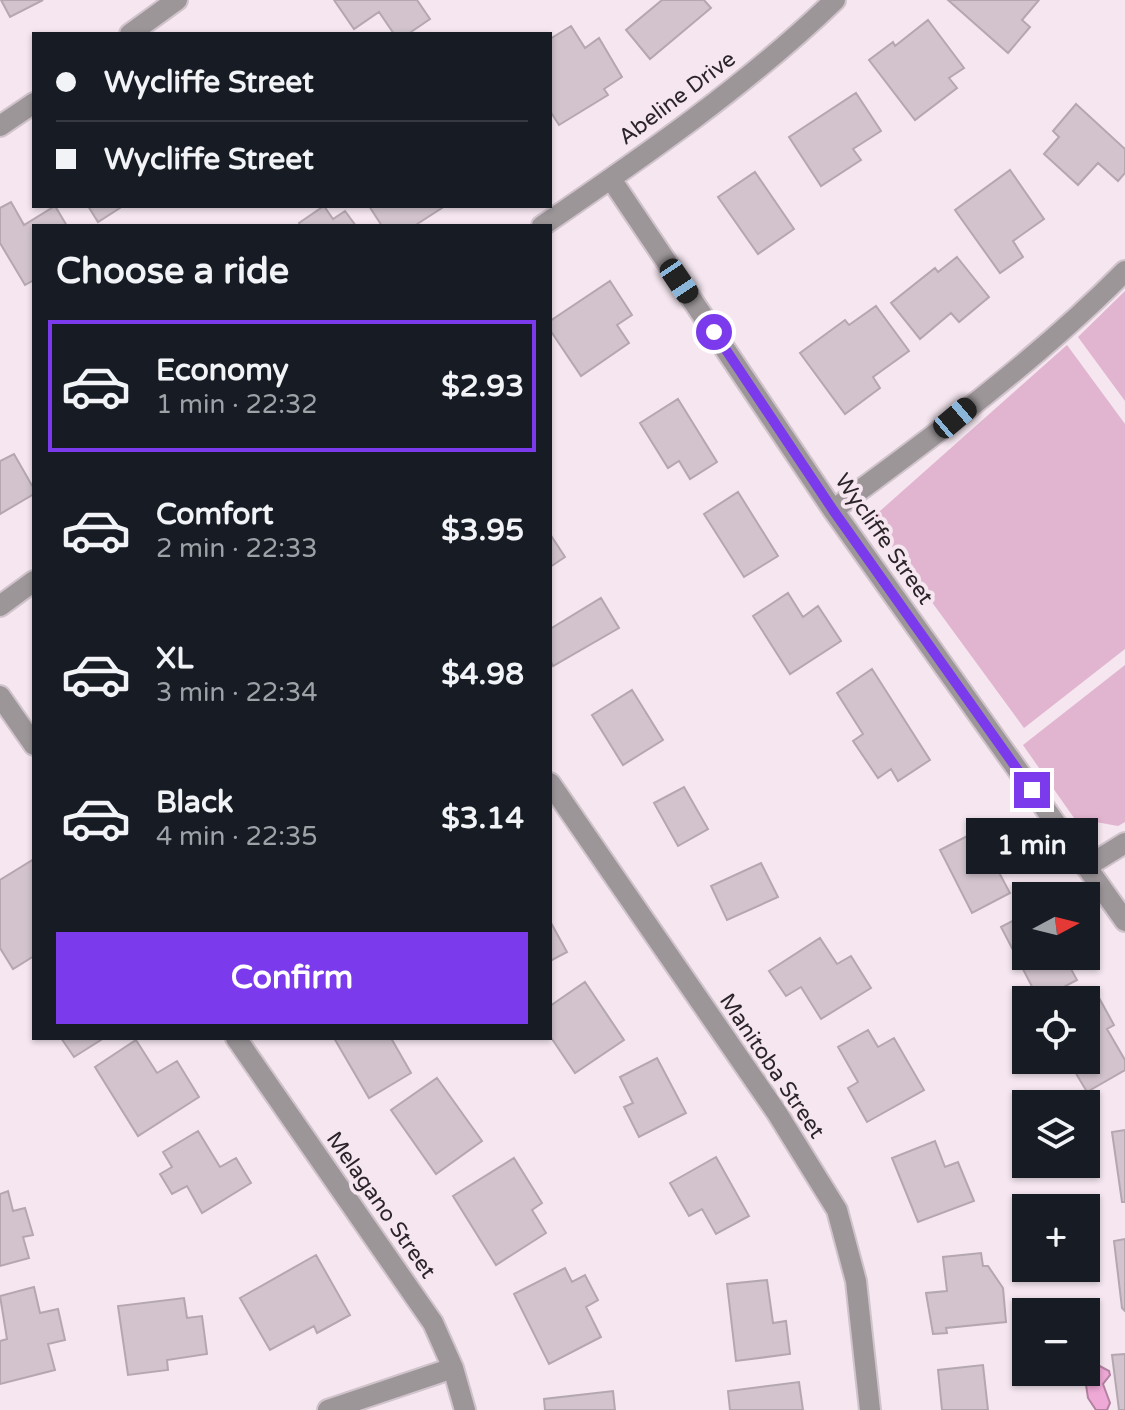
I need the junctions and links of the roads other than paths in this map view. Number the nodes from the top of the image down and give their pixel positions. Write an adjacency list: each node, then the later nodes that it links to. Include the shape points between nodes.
1 (177, 0): 3 (street)
2 (835, 0): 6 (street, Abeline Drive, via 789,44)
3 (133, 32)
4 (32, 104): 5 (street)
5 (0, 126)
6 (611, 179): 7 (street, Abeline Drive); 9 (street, Wycliffe Street)
7 (545, 224)
8 (1125, 271): 9 (street, via 931,438)
9 (833, 510): 16 (street, Wycliffe Street)
10 (32, 582): 11 (street)
11 (0, 606)
12 (0, 696): 13 (street)
13 (32, 742)
14 (552, 786): 22 (street, Manitoba Street, via 777,1113 837,1210 856,1281)
15 (1125, 843): 16 (street)
16 (1086, 867): 17 (street, Wycliffe Street)
17 (1125, 921)
18 (237, 1040): 19 (street, Melagano Street, via 433,1323)
19 (453, 1368): 20 (street); 21 (street, Melagano Street)
20 (328, 1410)
21 (465, 1410)
22 (870, 1410)

